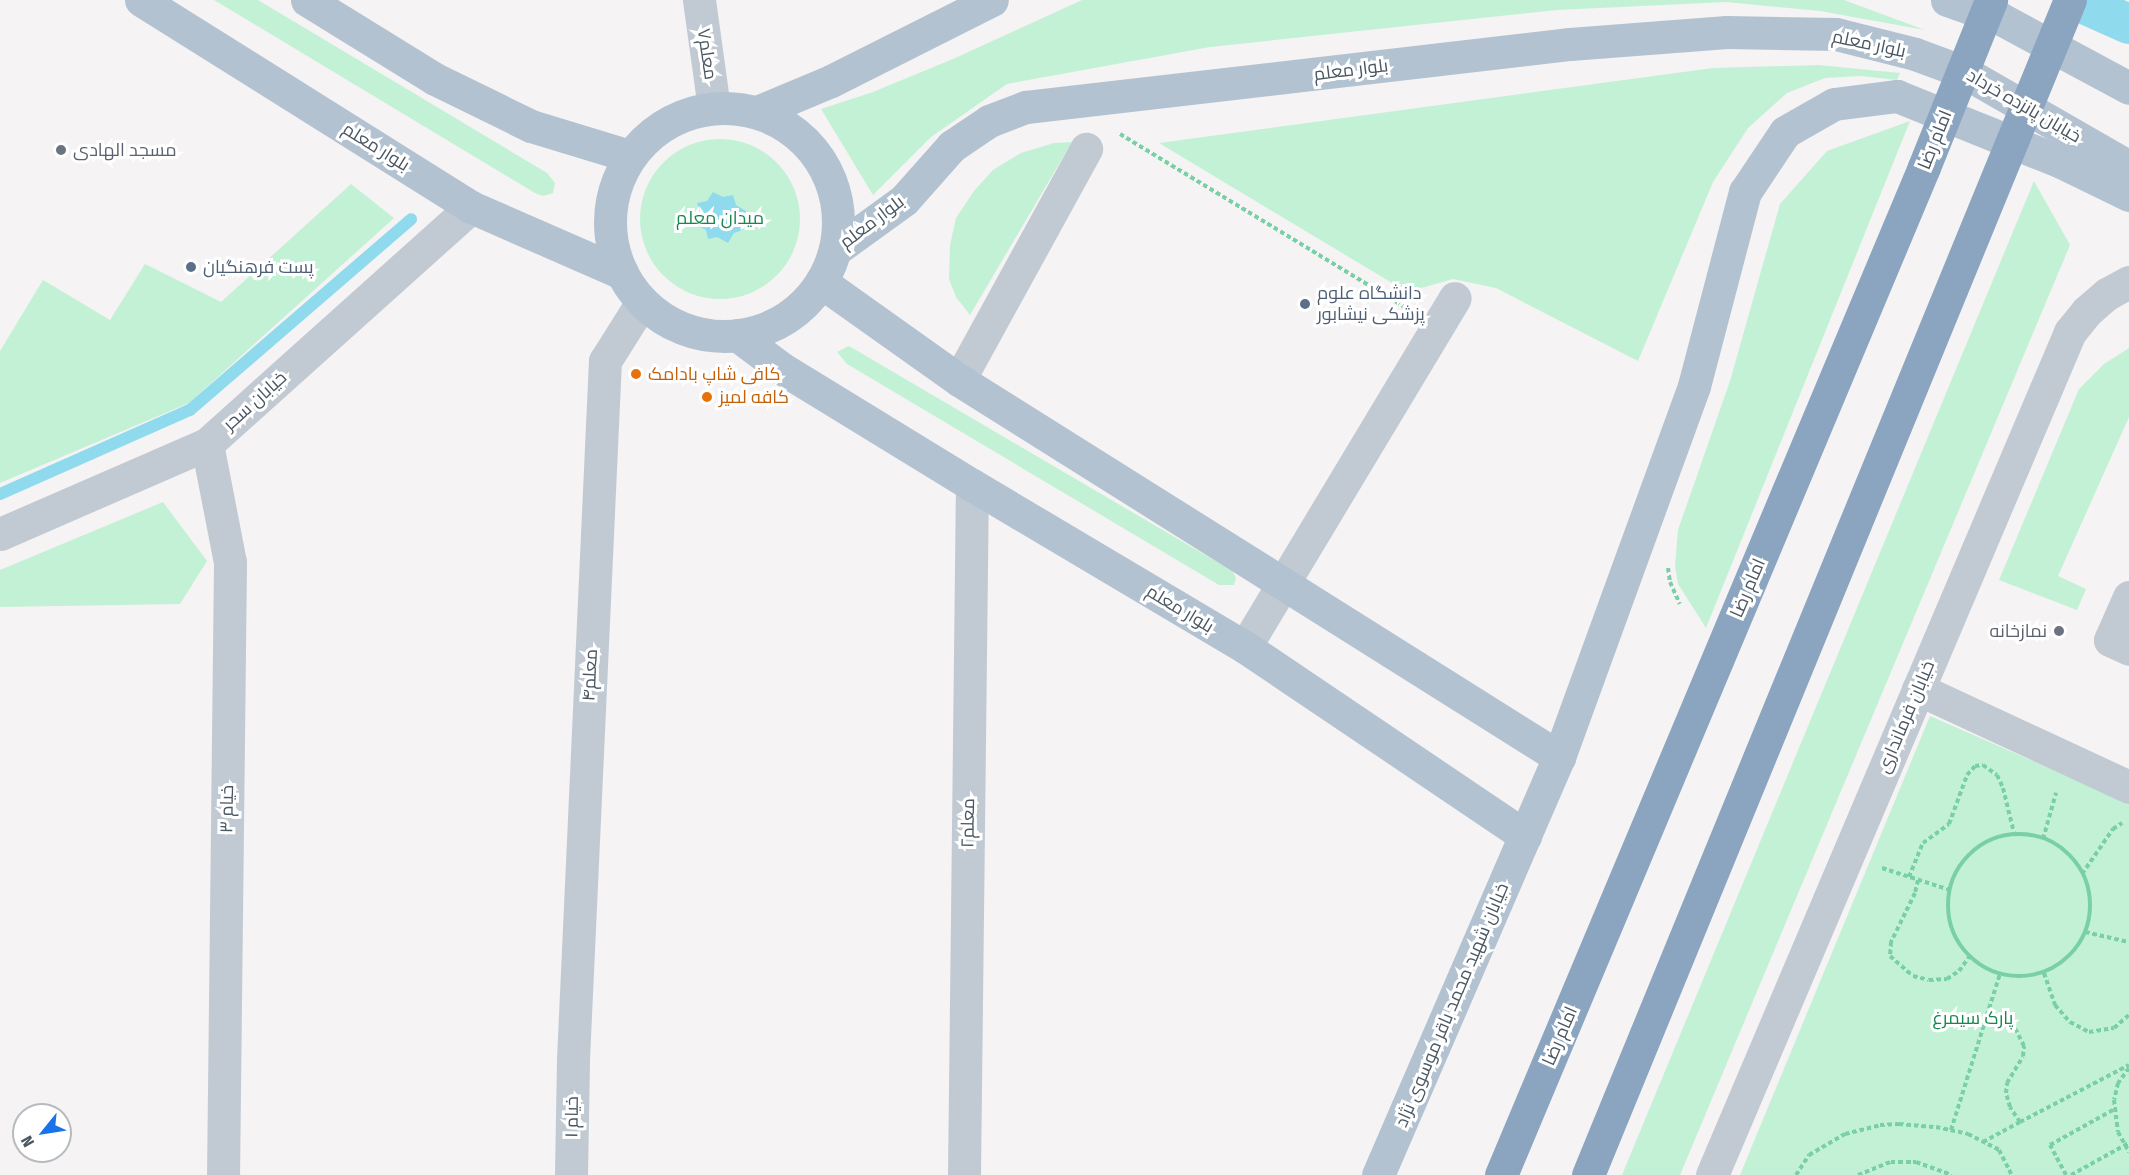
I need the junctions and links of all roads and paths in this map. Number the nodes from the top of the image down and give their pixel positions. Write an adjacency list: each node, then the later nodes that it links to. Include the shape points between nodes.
1 (141, 0): 17 (main road, بلوار معلم)
2 (307, 0): 14 (main road, via 435,80 531,126)
3 (699, 0): 10 (street, معلم۷)
4 (992, 0): 11 (main road, via 831,81)
5 (1947, 0): 9 (main road, via 2001,19)
6 (1991, 0): 68 (highway, امام رضا)
7 (2070, 0): 69 (highway)
8 (1915, 54): 15 (main road, خیابان پانزده خرداد, via 1964,72); 18 (main road, بلوار معلم, via 1836,34 1728,32 1570,44 1026,107 989,120 952,146 904,200)
9 (2129, 88)
10 (714, 108): 11 (main road); 14 (main road, via 681,115 652,132)
11 (757, 112): 18 (main road, via 783,124 806,142 823,166 834,192 838,221)
12 (1119, 134): 24 (path)
13 (1086, 149): 26 (street)
14 (630, 156): 19 (main road, via 616,183 610,214 612,244)
15 (2129, 167)
16 (2129, 195): 37 (main road, خیابان شهید محمد باقر موسوی نژاد, via 2061,162 1897,96 1834,104 1785,132 1745,192 1694,386)
17 (471, 207): 19 (main road, بلوار معلم); 27 (street, خیابان سحر)
18 (835, 250): 20 (main road)
19 (622, 273): 23 (main road)
20 (821, 282): 25 (main road, via 799,308 770,327); 26 (main road)
21 (2129, 282): 36 (street, خیابان فرمانداری, via 2100,300 2070,332)
22 (1455, 298): 24 (street)
23 (642, 302): 25 (main road, via 670,323 702,334); 56 (street, معلم۴, via 605,361)
24 (1437, 327): 31 (street)
25 (737, 335): 28 (main road, بلوار معلم, via 781,368)
26 (959, 380): 31 (main road)
27 (207, 444): 29 (street, خیابان سحر); 65 (street, خیام ۳, via 231,562)
28 (972, 485): 34 (main road, بلوار معلم); 64 (street, معلم۲)
29 (0, 534)
30 (1667, 560): 33 (path, via 1670,582)
31 (1283, 586): 34 (street); 37 (main road)
32 (2129, 597): 35 (street, via 2110,640)
33 (1680, 604)
34 (1245, 647): 42 (main road, بلوار معلم)
35 (2129, 649)
36 (1918, 689): 38 (street); 70 (street, خیابان فرمانداری)
37 (1559, 757): 42 (main road, خیابان شهید محمد باقر موسوی نژاد)
38 (2066, 758): 39 (street); 43 (path)
39 (2129, 787)
40 (2129, 824): 45 (path, via 2121,823 2113,830)
41 (2014, 833): 43 (path); 46 (path, via 1997,775 1983,765 1975,766 1967,775 1949,824 1923,843); 48 (path, via 1989,840 1969,854 1954,874)
42 (1525, 836): 67 (main road, خیابان شهید محمد باقر موسوی نژاد)
43 (2043, 839): 45 (path, via 2074,860)
44 (1874, 866): 46 (path)
45 (2082, 874): 49 (path, via 2090,902)
46 (1909, 877): 47 (path)
47 (1918, 880): 48 (path); 51 (path, via 1891,942 1890,956 1913,976 1929,980 1947,979)
48 (1950, 890): 51 (path, via 1949,923 1959,946)
49 (2085, 932): 50 (path); 52 (path, via 2064,961)
50 (2129, 942)
51 (1970, 956): 53 (path)
52 (2044, 973): 53 (path, via 2022,977); 55 (path, via 2055,1005 2070,1022 2089,1032 2114,1028)
53 (2000, 974): 54 (path)
54 (1987, 1014): 59 (path, via 2014,1026 2024,1046 2006,1093); 60 (path)
55 (2129, 1015)
56 (573, 1059): 66 (street, خیام ۱)
57 (2129, 1066): 58 (path, via 2118,1083); 59 (path)
58 (2115, 1109): 62 (path, via 2118,1132); 75 (path, via 2050,1145)
59 (2020, 1122): 61 (path)
60 (1951, 1130): 61 (path); 71 (path, via 1880,1125 1845,1134 1809,1155)
61 (1983, 1142): 74 (path, via 1999,1150)
62 (2127, 1144): 63 (path); 76 (path)
63 (2129, 1152)
64 (964, 1168)
65 (223, 1175)
66 (572, 1175)
67 (1378, 1175)
68 (1502, 1175)
69 (1588, 1175)
70 (1712, 1175)
71 (1796, 1175)
72 (1858, 1175): 73 (path, via 1891,1162 1916,1162)
73 (1952, 1175)
74 (2012, 1175)
75 (2066, 1175)
76 (2071, 1175)

